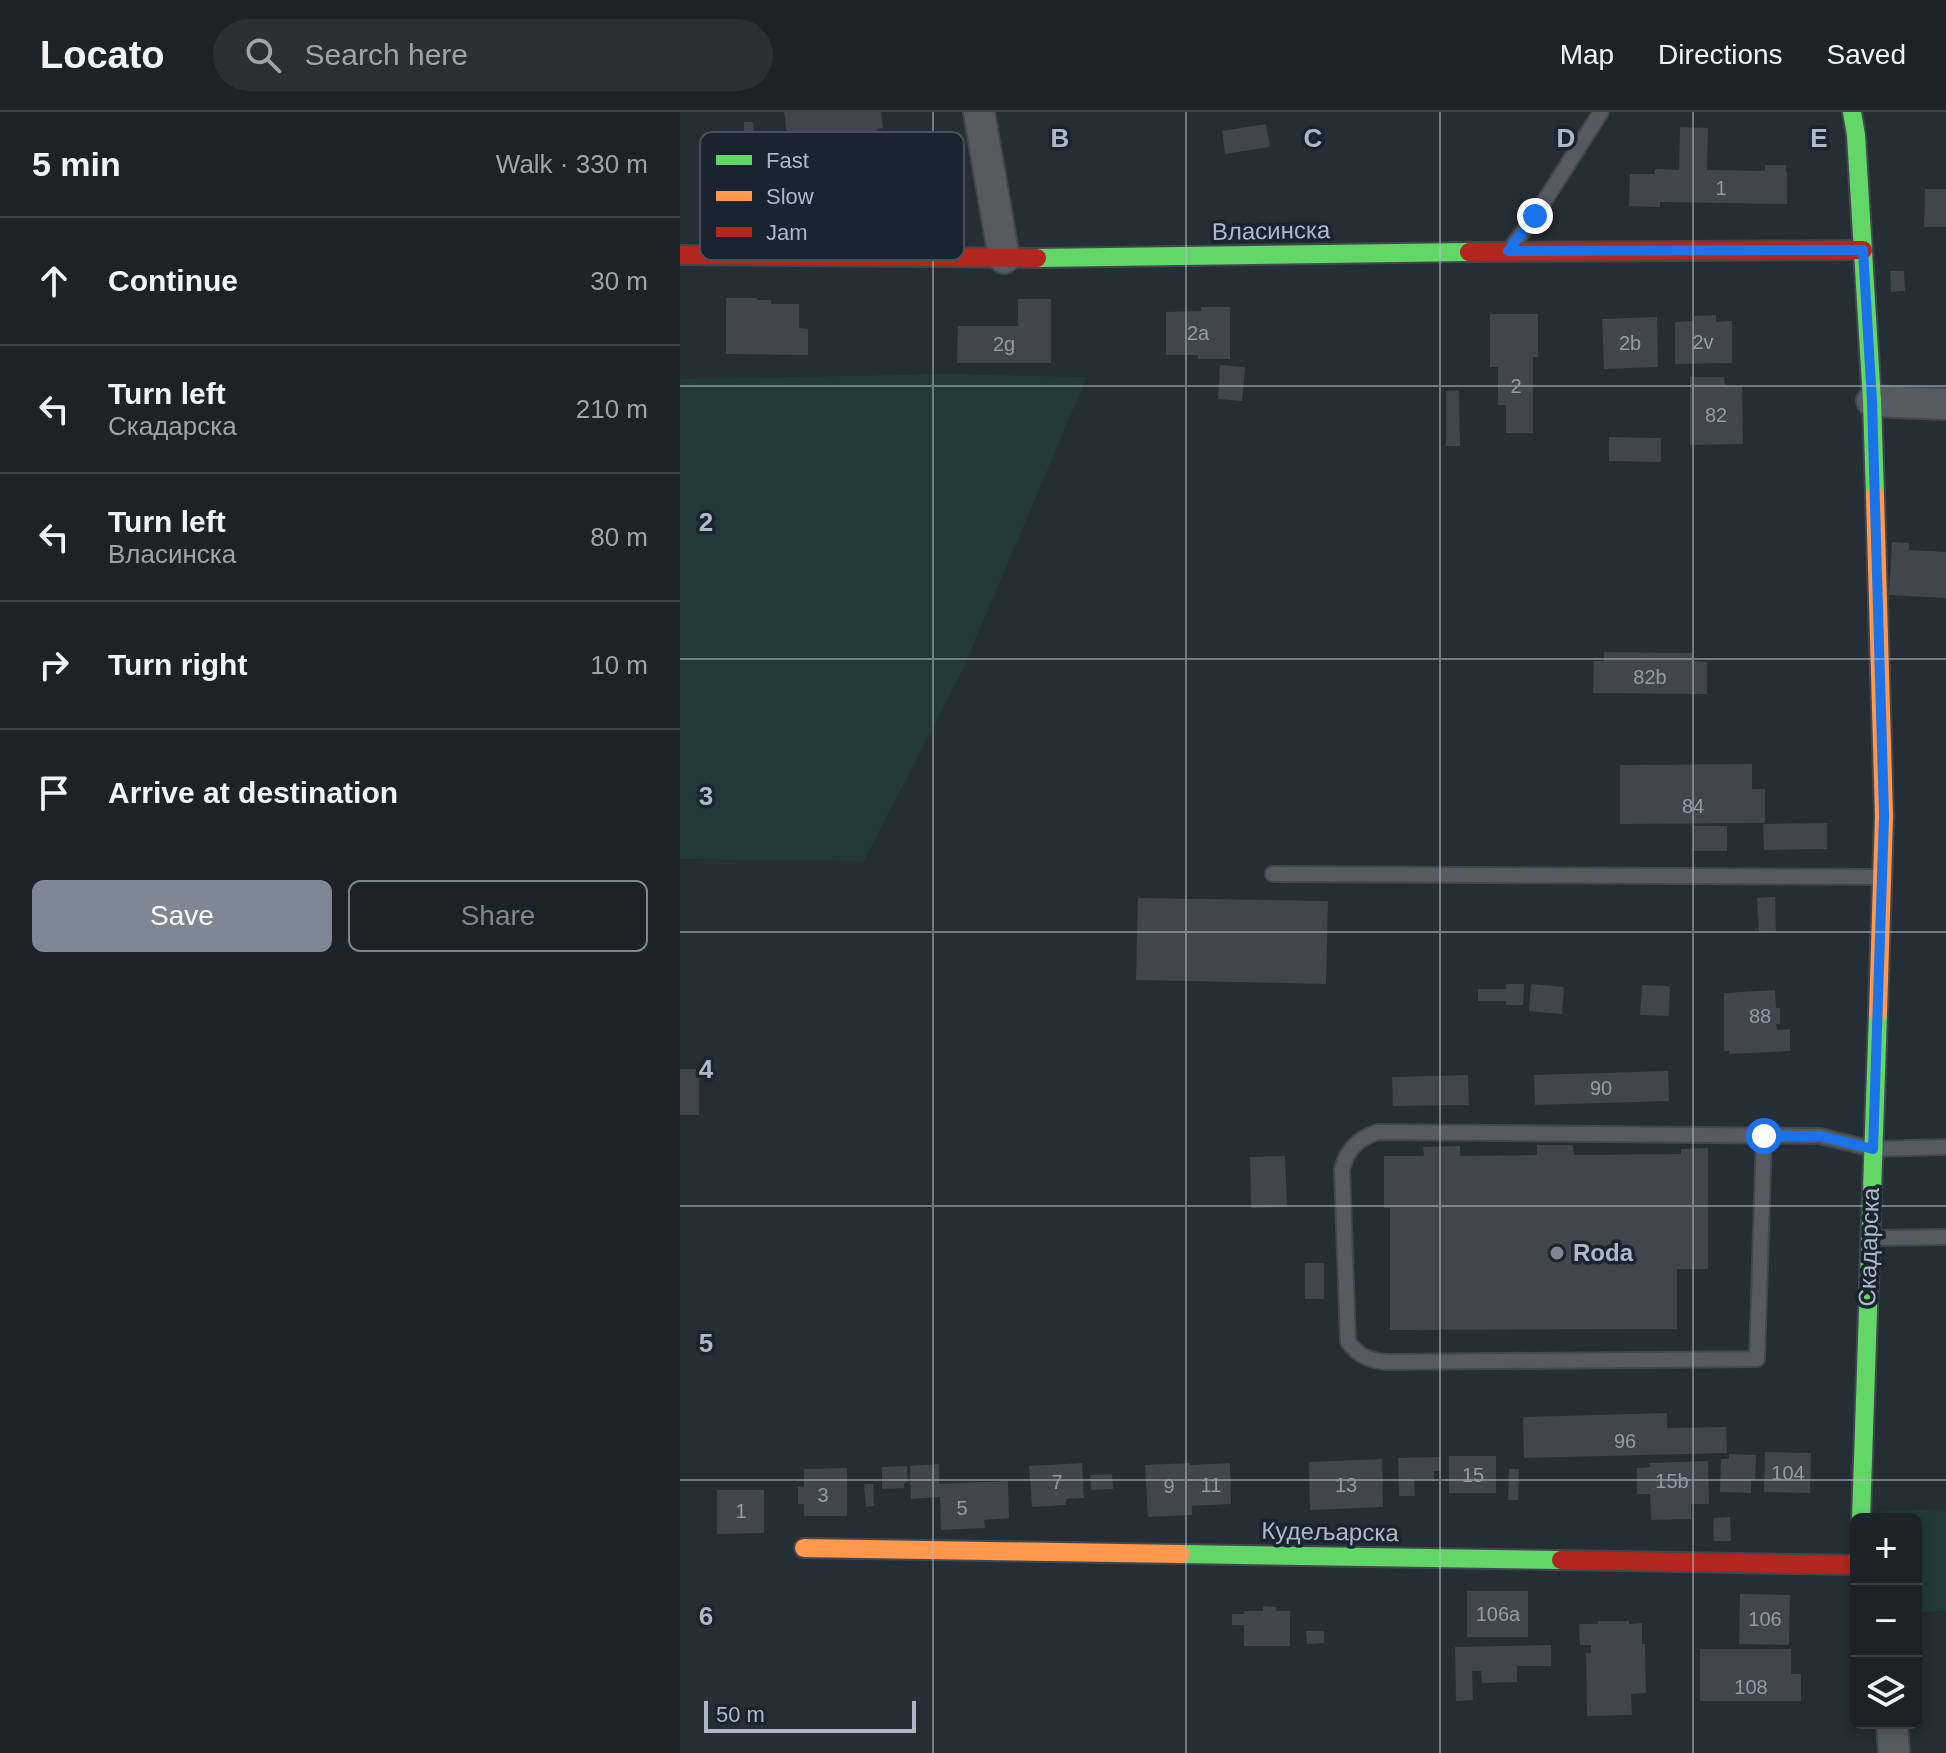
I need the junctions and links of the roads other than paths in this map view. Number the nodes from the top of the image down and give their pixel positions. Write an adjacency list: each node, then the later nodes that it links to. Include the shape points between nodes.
1 (979, 112): 9 (street)
2 (1601, 112): 5 (lane)
3 (1852, 112): 4 (street, Скадарска)
4 (1863, 250): 5 (street, Власинска); 10 (street, Скадарска)
5 (1508, 251): 9 (street, Власинска)
6 (680, 255): 7 (street, Власинска)
7 (700, 255)
8 (964, 258): 9 (street, Власинска)
9 (1004, 258)
10 (1872, 401): 11 (street); 13 (street, Скадарска)
11 (1946, 404)
12 (1273, 874): 13 (lane)
13 (1882, 877): 16 (street, Скадарска)
14 (1764, 1136): 14 (lane, via 1368,1135 1350,1149 1342,1169 1348,1342 1366,1359 1387,1362 1757,1359); 16 (lane, via 1820,1136)
15 (1946, 1147): 16 (lane)
16 (1873, 1149): 18 (street, Скадарска)
17 (1946, 1237): 18 (lane)
18 (1870, 1238): 19 (street, Скадарска)
19 (1861, 1513)
20 (804, 1548): 21 (street, Кудељарска)
21 (1850, 1565)
22 (1892, 1729): 23 (street)
23 (1894, 1753)

